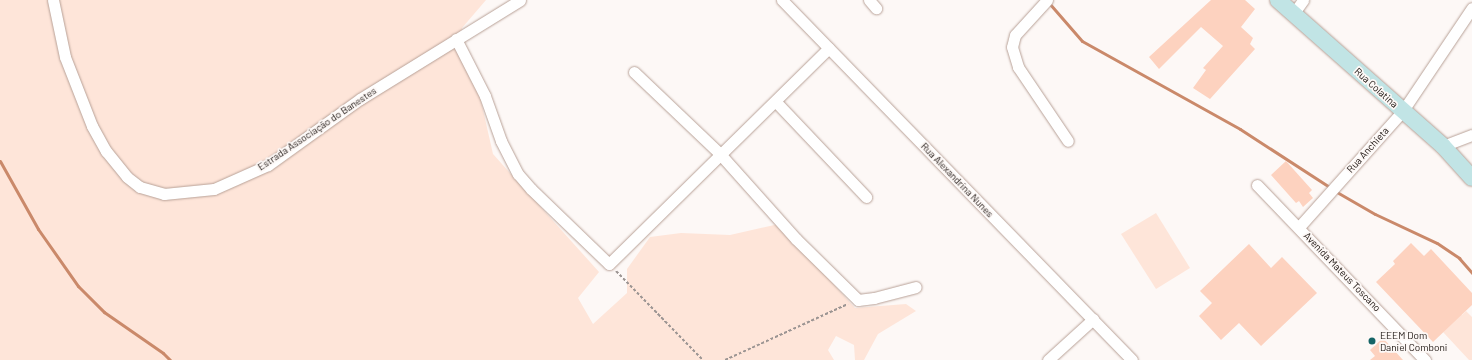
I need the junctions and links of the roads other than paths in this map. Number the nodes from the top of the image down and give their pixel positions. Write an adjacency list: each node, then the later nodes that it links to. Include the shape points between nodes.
1 (53, 0): 10 (street, Estrada Associação do Banestes, via 61,41 76,90 106,152 133,182 150,191 164,194 208,190 256,172 360,99)
2 (520, 0): 10 (street, Estrada Associação do Banestes)
3 (782, 0): 11 (street, Rua Alexandrina Nunes)
4 (1031, 0): 7 (street)
5 (1303, 0): 9 (street)
6 (1279, 1): 9 (main road, Rua Colatina)
7 (1044, 3): 16 (street, via 1014,35 1012,48 1018,66)
8 (1472, 8): 14 (street, Rua Anchieta)
9 (1293, 14): 14 (main road, Rua Colatina)
10 (456, 39): 18 (street, via 485,96 501,141 518,174 531,190 609,264)
11 (830, 48): 13 (street); 24 (street, Rua Alexandrina Nunes)
12 (634, 72): 18 (street)
13 (776, 102): 18 (street); 21 (street)
14 (1402, 112): 17 (main road, Rua Colatina); 22 (street, Rua Anchieta)
15 (1472, 135): 17 (street)
16 (1068, 142)
17 (1443, 146): 19 (main road, Rua Colatina)
18 (720, 154): 23 (street, via 796,239 858,300)
19 (1472, 178)
20 (1257, 185): 22 (street, Avenida Mateus Toscano)
21 (866, 197)
22 (1299, 227): 27 (street, Avenida Mateus Toscano)
23 (916, 287)
24 (1093, 319): 25 (street); 26 (street, Rua Alexandrina Nunes)
25 (1048, 360)
26 (1132, 360)
27 (1426, 360)

